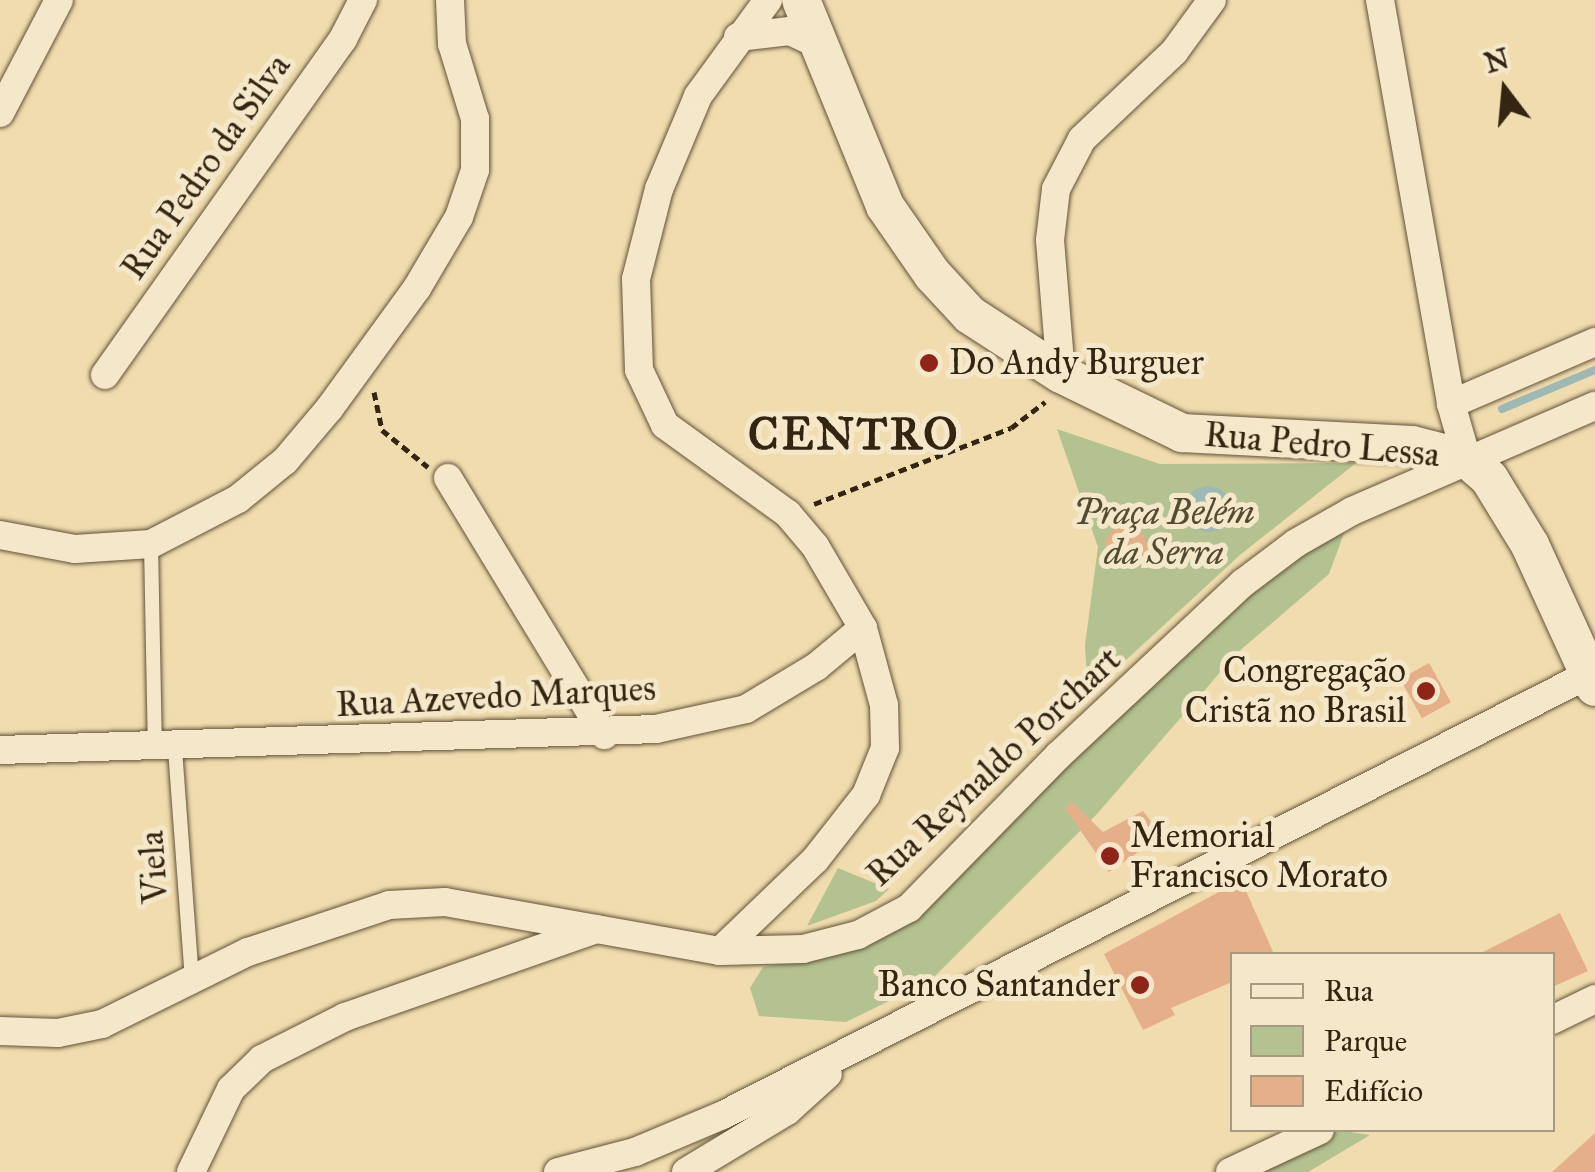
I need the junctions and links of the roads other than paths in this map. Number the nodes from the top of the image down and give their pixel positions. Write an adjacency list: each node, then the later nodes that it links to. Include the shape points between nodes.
1 (60, 0): 10 (street)
2 (364, 0): 12 (street, Rua Pedro da Silva)
3 (450, 0): 19 (street, via 452,44 476,119 474,170 459,217 371,354 285,461 196,526)
4 (768, 0): 8 (street)
5 (800, 0): 9 (main road, Rua Pedro Lessa)
6 (1212, 0): 13 (street, via 1174,52 1082,139 1056,189 1050,240)
7 (1380, 0): 14 (street)
8 (738, 38): 9 (street, via 790,31); 20 (street, via 698,96 659,189 636,279 639,370 665,425 788,514)
9 (824, 46): 13 (main road, Rua Pedro Lessa, via 885,206 932,274 1002,340)
10 (0, 113)
11 (1595, 342): 14 (street)
12 (105, 375)
13 (1066, 377): 16 (main road, Rua Pedro Lessa, via 1182,434 1412,445)
14 (1450, 404): 16 (street)
15 (1595, 406): 16 (street, Rua Reynaldo Porchart)
16 (1467, 458): 21 (main road, via 1512,513); 26 (street, Rua Reynaldo Porchart, via 1352,511 1243,583 909,908 858,935 803,948)
17 (448, 478): 22 (street)
18 (0, 535): 19 (street, via 75,549)
19 (151, 544): 23 (lane, Viela)
20 (863, 628): 22 (street, Rua Azevedo Marques, via 816,667 746,709); 26 (street, via 884,705 885,748 866,794 816,860)
21 (1593, 677): 31 (street)
22 (604, 735): 23 (street, Rua Azevedo Marques)
23 (165, 749): 24 (street, Rua Azevedo Marques); 27 (lane, Viela)
24 (0, 750)
25 (602, 926): 26 (street, Rua Reynaldo Porchart); 27 (street, Rua Reynaldo Porchart, via 445,902 389,905 248,952); 33 (street, via 345,1017 262,1059 231,1089)
26 (720, 951)
27 (192, 981): 30 (street, Rua Reynaldo Porchart, via 102,1024 58,1032)
28 (1592, 1005): 29 (street)
29 (1555, 1019)
30 (0, 1030)
31 (858, 1048): 34 (street, via 653,1145); 35 (street, via 786,1111)
32 (1316, 1132): 36 (street)
33 (191, 1172)
34 (558, 1172)
35 (686, 1172)
36 (1230, 1172)

